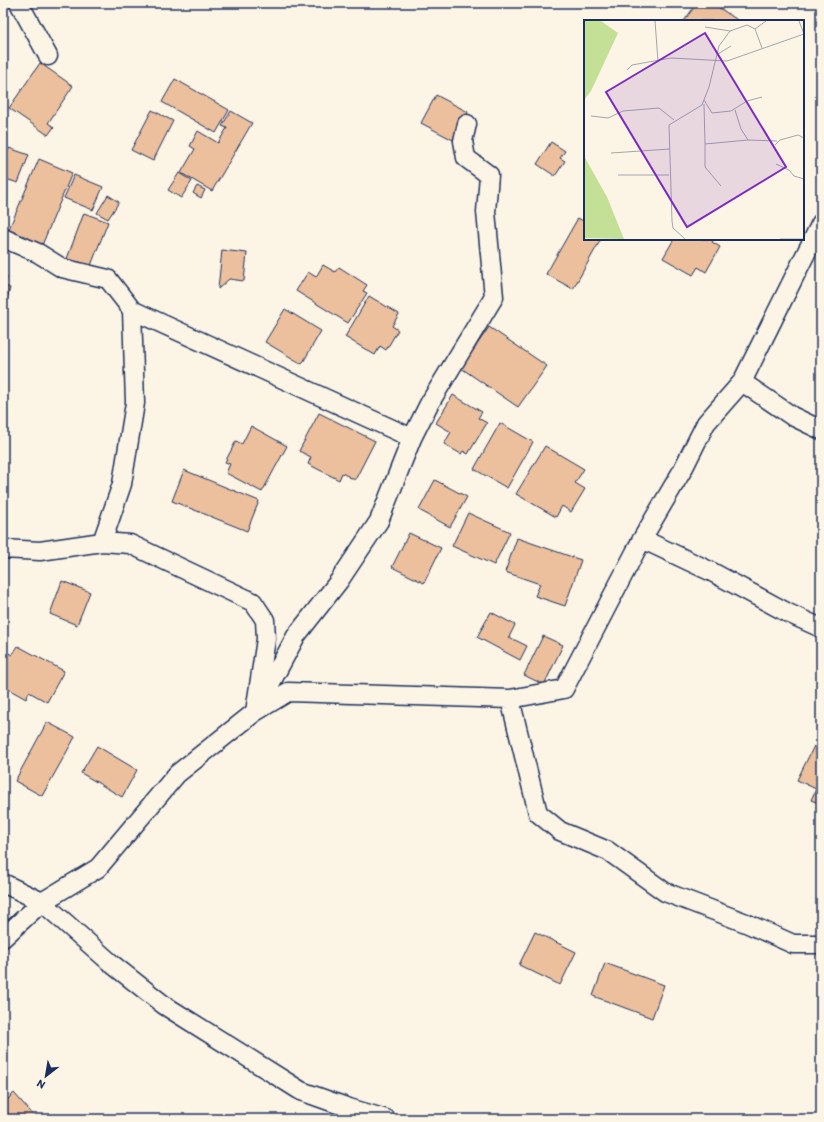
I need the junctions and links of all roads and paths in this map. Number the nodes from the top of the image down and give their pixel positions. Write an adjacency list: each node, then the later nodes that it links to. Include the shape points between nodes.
1 (19, 3): 2 (street)
2 (48, 56)
3 (467, 124): 9 (street, via 463,141 466,158 489,175 486,212 494,296 429,404)
4 (821, 223): 7 (street)
5 (3, 238): 6 (street, via 38,253 62,268 108,279)
6 (132, 310): 9 (street); 11 (street, via 135,404 122,484)
7 (742, 382): 8 (street, via 792,416); 10 (street, via 706,423 682,472)
8 (821, 430)
9 (412, 438): 15 (street, via 379,521 339,581 296,636)
10 (642, 539): 13 (street); 14 (street, via 564,689)
11 (102, 542): 12 (street, via 40,550); 15 (street, via 130,544 253,602 265,620 263,657)
12 (3, 549)
13 (821, 628)
14 (510, 699): 15 (street, via 288,692); 19 (street, via 538,813 560,831 608,851 665,892 793,944)
15 (255, 712): 17 (street, via 177,774 98,868)
16 (3, 883): 17 (street)
17 (42, 902): 18 (street); 20 (street, via 112,964 164,1005 301,1091)
18 (3, 938)
19 (821, 944)
20 (386, 1119)

